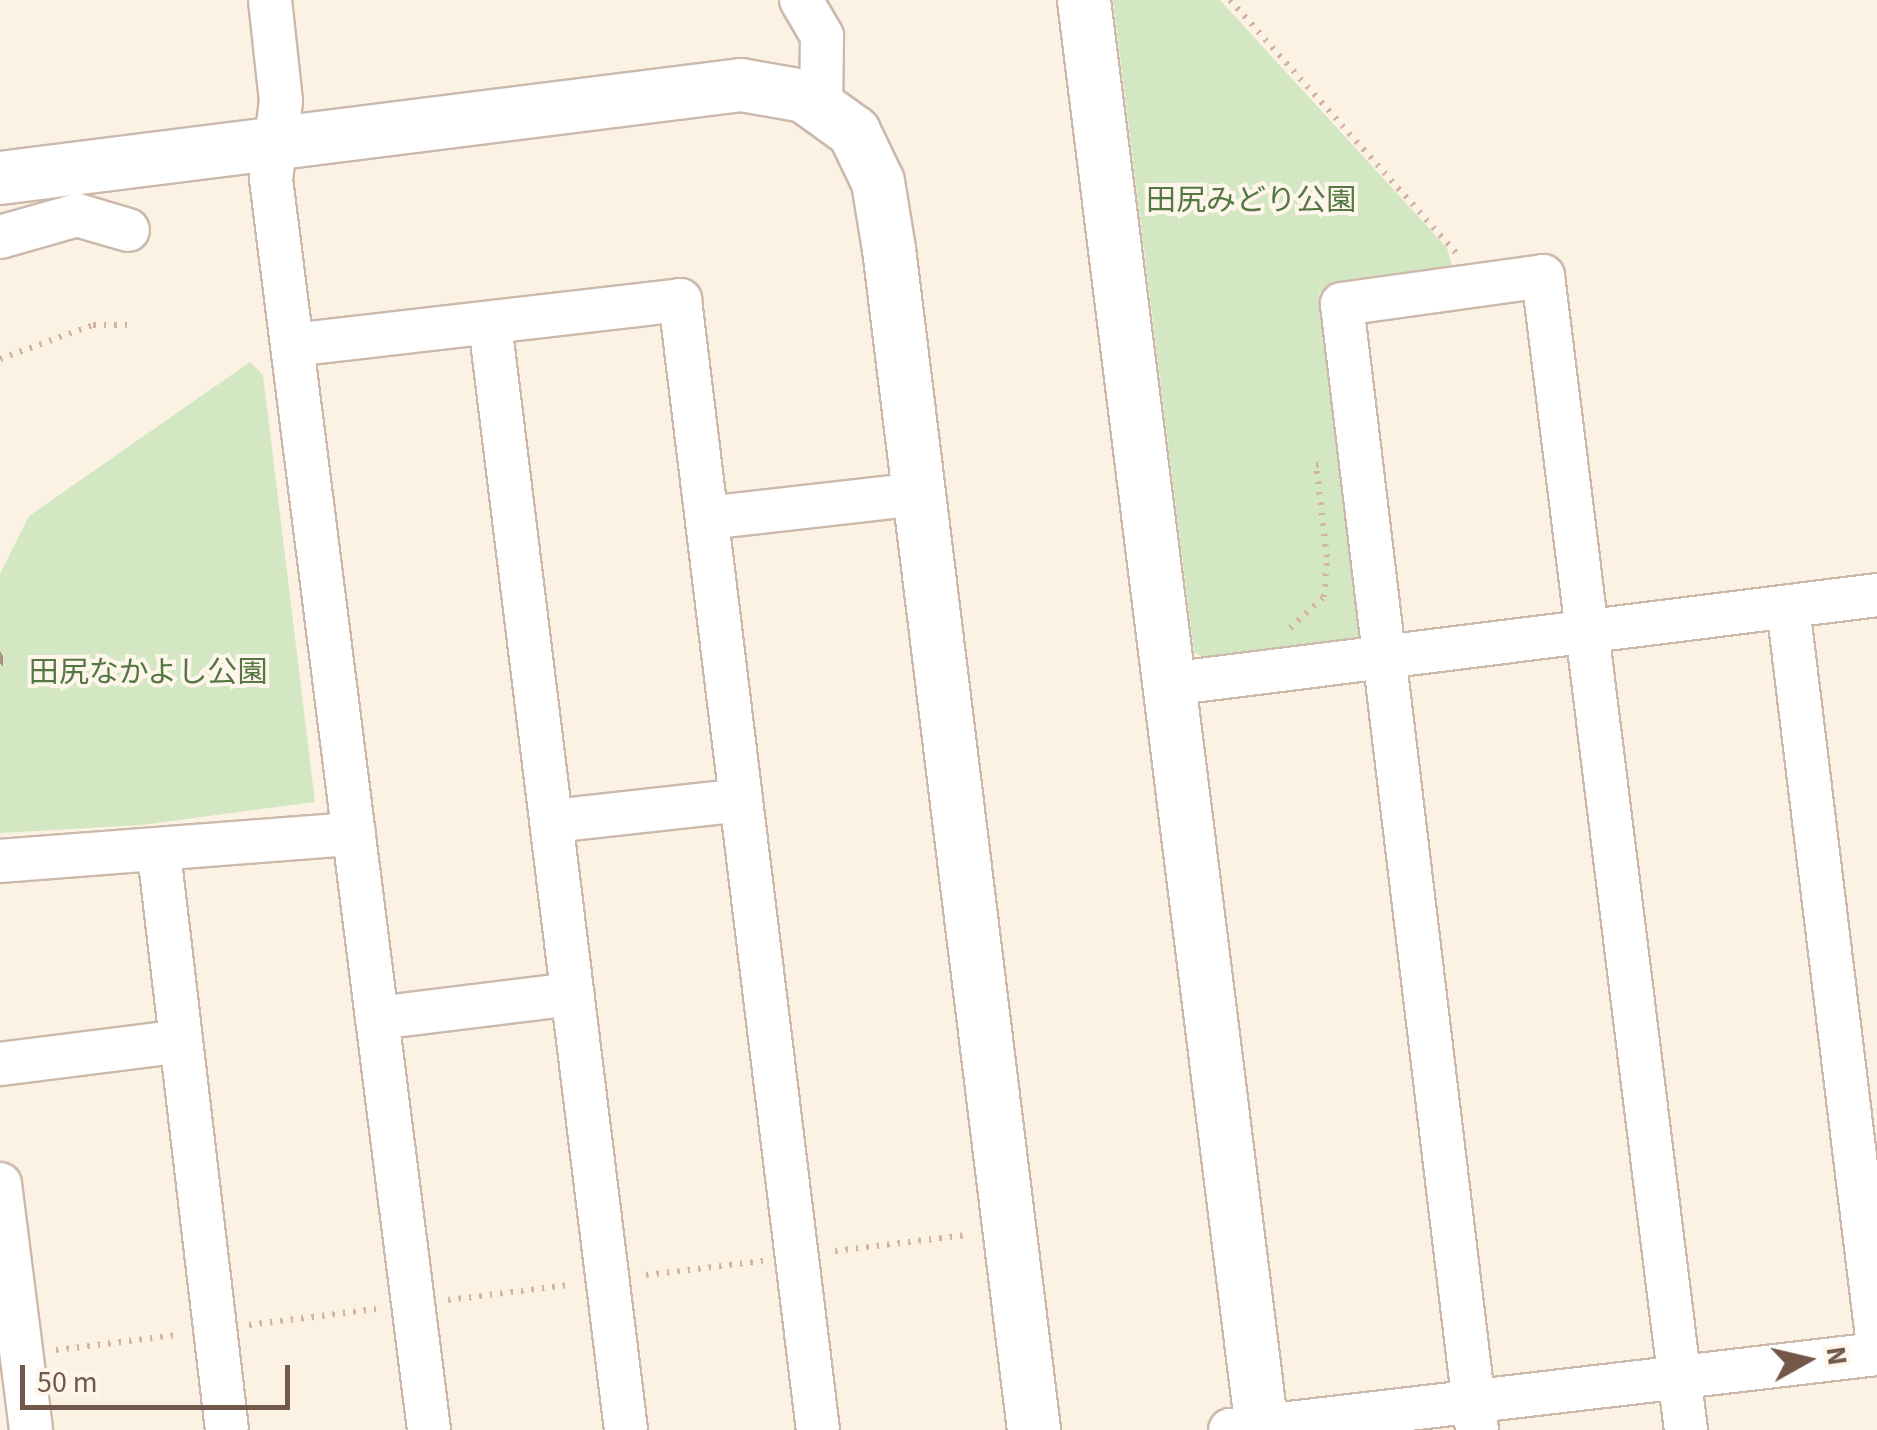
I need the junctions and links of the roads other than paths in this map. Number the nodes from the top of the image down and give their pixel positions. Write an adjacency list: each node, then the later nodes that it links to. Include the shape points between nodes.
1 (270, 0): 5 (street, via 281,101)
2 (801, 0): 4 (street, via 822,36)
3 (1084, 0): 17 (street)
4 (821, 104): 5 (street, via 792,91 741,85); 11 (street, via 864,145 878,182)
5 (276, 144): 6 (street); 10 (street, via 271,179)
6 (0, 178)
7 (128, 230): 8 (street, via 76,206)
8 (0, 237)
9 (490, 324): 10 (street); 12 (street, via 680,300); 19 (street)
10 (292, 345): 20 (street)
11 (919, 494): 12 (street); 38 (street)
12 (706, 518): 18 (street)
13 (1877, 596): 14 (street)
14 (1788, 606): 15 (street); 28 (street)
15 (1586, 632): 16 (street); 16 (street, via 1542,276 1342,304); 30 (street)
16 (1384, 657): 17 (street); 31 (street)
17 (1169, 684): 32 (street)
18 (741, 800): 19 (street); 37 (street)
19 (552, 820): 23 (street)
20 (354, 834): 21 (street); 24 (street)
21 (159, 853): 22 (street); 25 (street)
22 (0, 861)
23 (572, 994): 24 (street); 36 (street)
24 (378, 1018): 35 (street)
25 (181, 1041): 26 (street); 34 (street)
26 (0, 1064)
27 (0, 1184): 33 (street)
28 (1877, 1336)
29 (1877, 1354): 30 (street)
30 (1679, 1377): 31 (street); 39 (street)
31 (1476, 1416): 32 (street)
32 (1251, 1429)
33 (32, 1430)
34 (228, 1430)
35 (429, 1430)
36 (626, 1430)
37 (818, 1430)
38 (1034, 1430)
39 (1686, 1430)

